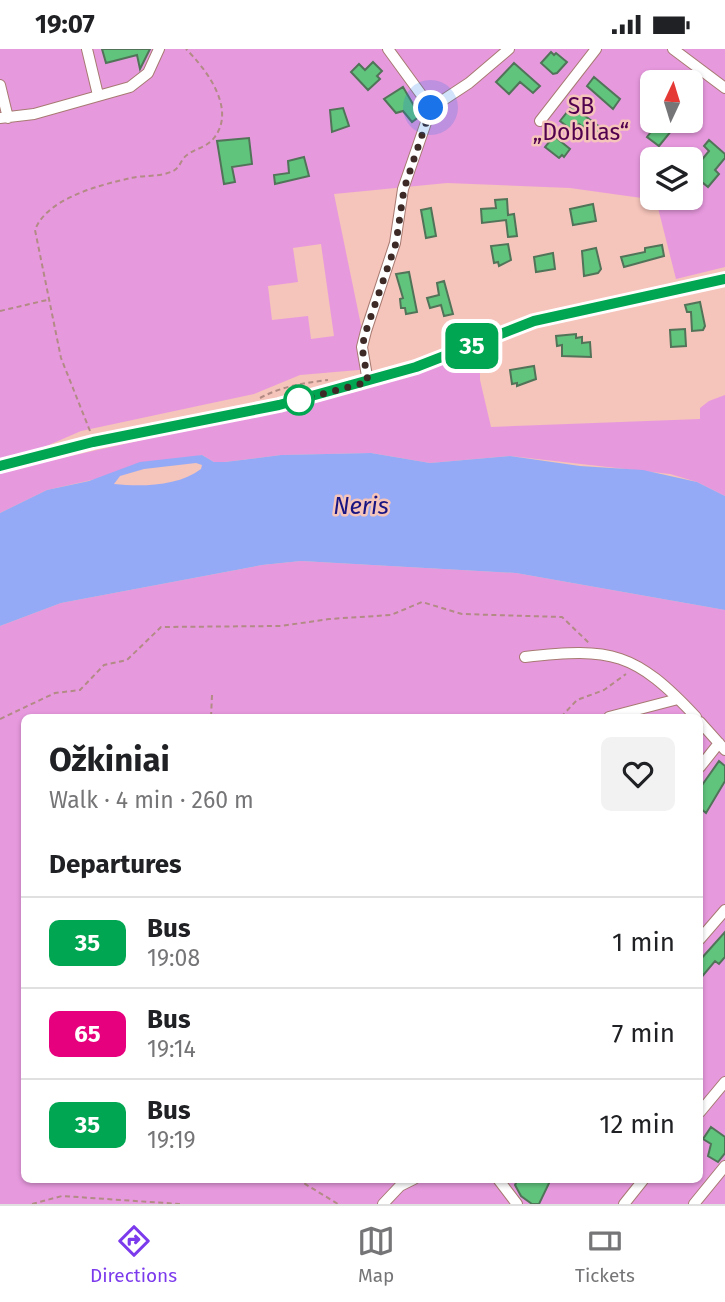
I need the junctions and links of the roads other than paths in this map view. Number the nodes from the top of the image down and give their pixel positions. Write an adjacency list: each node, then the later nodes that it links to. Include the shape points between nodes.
1 (87, 49): 9 (street)
2 (159, 49): 9 (street, via 140,81)
3 (388, 49): 10 (street)
4 (509, 49): 10 (street)
5 (596, 49): 12 (street)
6 (673, 49): 8 (street)
7 (0, 85): 11 (street)
8 (725, 88)
9 (98, 95): 11 (street, via 65,107)
10 (431, 108): 14 (street, via 404,189 396,243 362,347)
11 (4, 118)
12 (540, 121)
13 (725, 279): 14 (street, via 534,321)
14 (368, 382): 15 (street)
15 (0, 466)
16 (525, 657): 17 (street, via 598,652 639,666)
17 (678, 699): 18 (street); 19 (street)
18 (620, 714)
19 (692, 714)
20 (703, 725): 21 (street)
21 (722, 747): 22 (street)
22 (703, 764)
23 (725, 909): 24 (street)
24 (703, 935)
25 (725, 1082): 26 (street)
26 (703, 1108)
27 (725, 1166): 34 (street)
28 (406, 1183): 31 (street)
29 (500, 1183): 32 (street)
30 (641, 1183): 33 (street)
31 (383, 1204)
32 (517, 1204)
33 (624, 1204)
34 (694, 1204)

